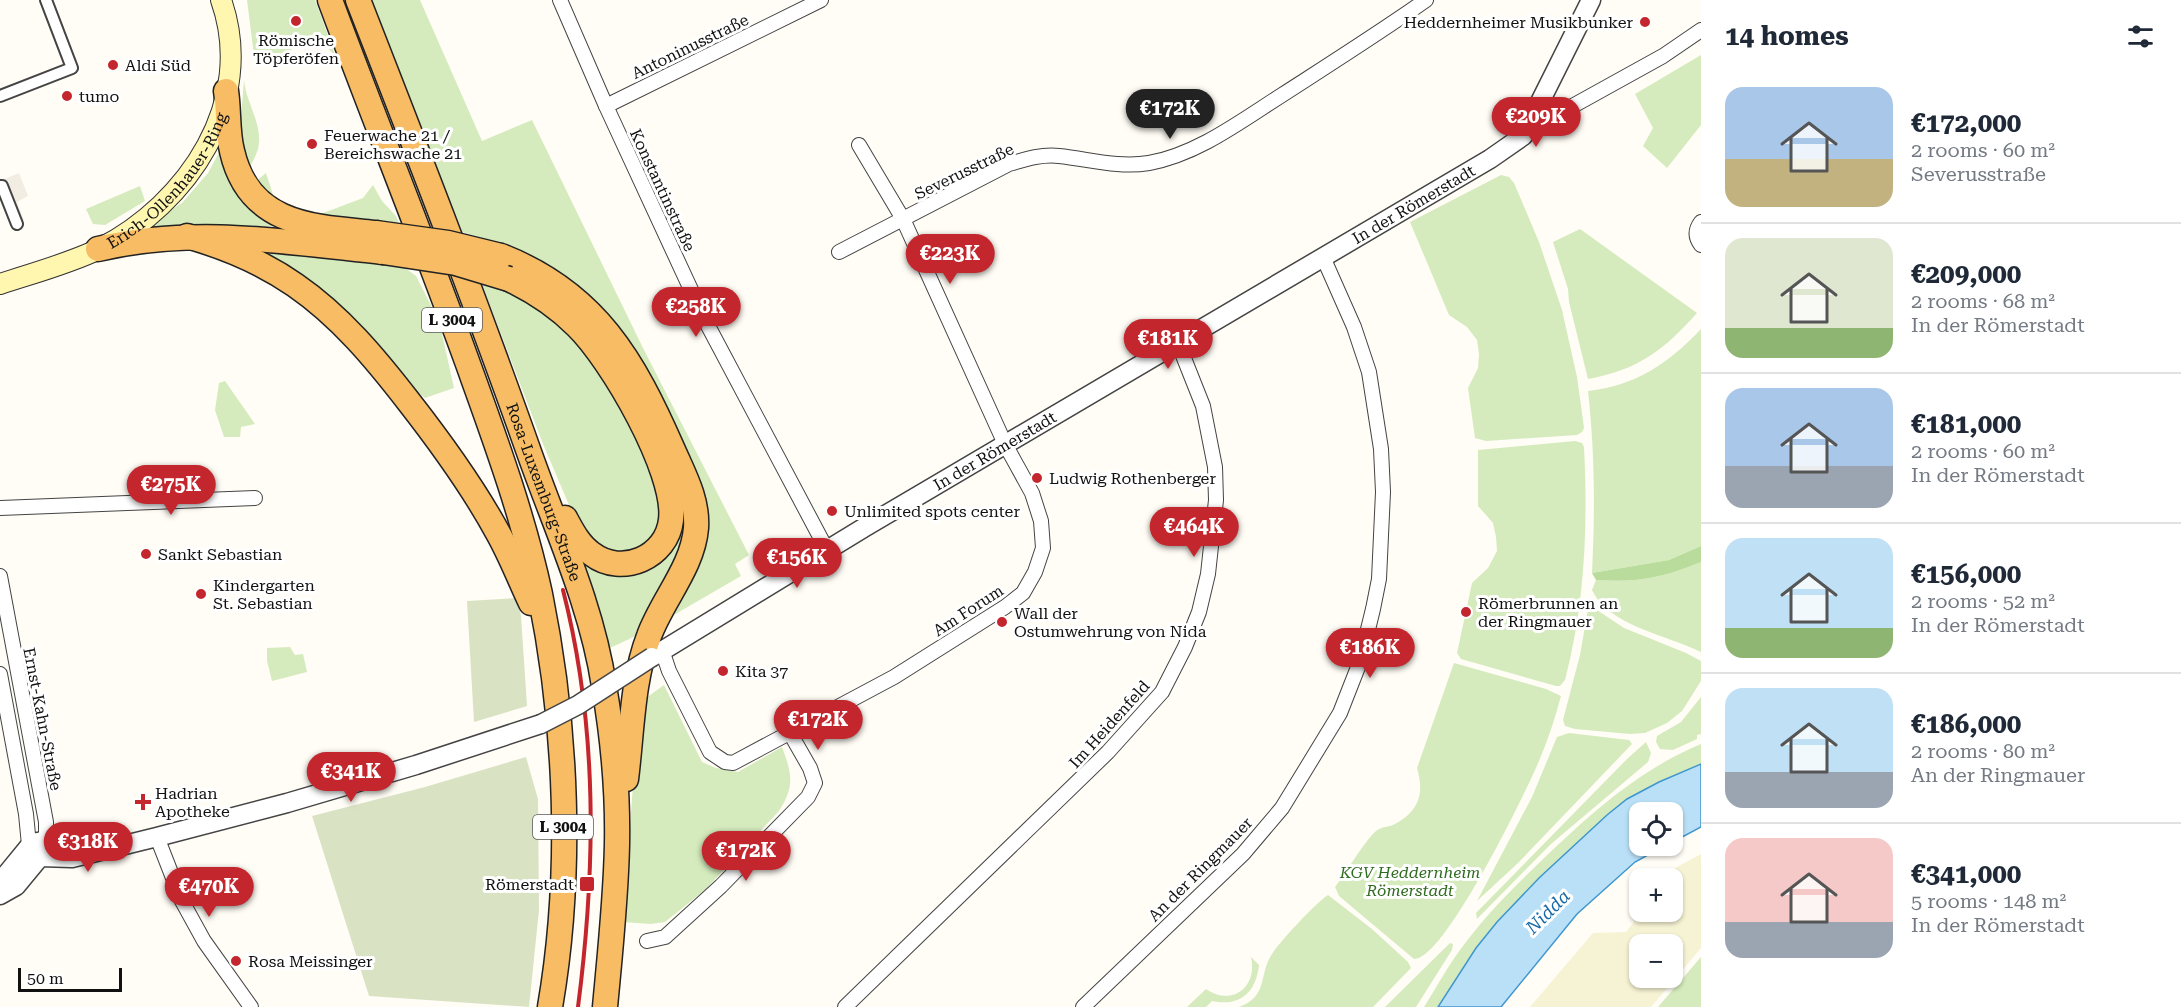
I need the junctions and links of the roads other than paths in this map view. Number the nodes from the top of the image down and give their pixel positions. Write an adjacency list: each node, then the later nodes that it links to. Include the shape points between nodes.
1 (47, 0): 10 (street); 10 (street)
2 (330, 0): 35 (highway, Rosa-Luxemburg-Straße / L 3004, via 506,468 533,565)
3 (358, 0): 30 (highway, Rosa-Luxemburg-Straße / L 3004, via 470,287)
4 (560, 0): 15 (street, Konstantinstraße)
5 (821, 0): 15 (street, Antoninusstraße)
6 (1426, 0): 18 (street, Severusstraße, via 1225,131 1186,152 1130,166 1057,156 1034,157 1010,164)
7 (1591, 0): 14 (street, In der Römerstadt)
8 (223, 3): 12 (main road, Erich-Ollenhauer-Ring, via 230,52)
9 (1701, 30): 14 (street, via 1663,56 1569,108)
10 (71, 66): 11 (street); 13 (street)
11 (0, 89)
12 (226, 91): 22 (highway, via 234,159 259,200 282,217 300,224); 24 (main road, Erich-Ollenhauer-Ring, via 210,141 181,186 142,222)
13 (0, 96)
14 (1541, 101): 26 (street, In der Römerstadt, via 1523,136)
15 (606, 106): 33 (street, Konstantinstraße, via 705,320)
16 (859, 145): 18 (street, Am Forum)
17 (0, 186): 20 (street)
18 (903, 219): 25 (street, Severusstraße); 29 (street, Am Forum)
19 (1701, 222): 23 (street, via 1696,229)
20 (17, 224)
21 (188, 236): 22 (highway); 24 (highway); 35 (highway, via 237,252 280,275 323,306 366,349 436,437 498,533)
22 (380, 242): 30 (highway, bridge, via 509,279 546,300 578,327 610,368 650,441 672,511 666,538 654,552 632,563 612,563 593,555 575,536); 40 (highway, bridge, via 448,243 501,256 556,284 608,332 658,415 687,483 695,507 696,529 691,551 654,622 642,660)
23 (1701, 245)
24 (98, 249): 27 (main road, Erich-Ollenhauer-Ring)
25 (839, 252)
26 (1323, 257): 28 (street, In der Römerstadt); 49 (street, An der Ringmauer, via 1370,372 1381,449 1379,579 1360,662 1340,713 1282,808 1243,854)
27 (1, 285)
28 (1178, 343): 29 (street, In der Römerstadt); 48 (street, Im Heidenfeld, via 1203,406 1215,467 1216,500 1208,574 1185,647 1161,692 1108,752)
29 (1005, 444): 33 (street, In der Römerstadt); 38 (street, Am Forum, via 1032,493 1041,520 1042,548 1035,572 1023,592 894,677)
30 (532, 461): 40 (highway, Rosa-Luxemburg-Straße / L 3004, via 579,587 604,683 616,781)
31 (255, 498): 32 (street)
32 (0, 508)
33 (827, 550): 36 (street, In der Römerstadt)
34 (0, 576): 41 (street, Ernst-Kahn-Straße, via 46,822)
35 (548, 647): 46 (highway, Rosa-Luxemburg-Straße / L 3004, via 560,741 564,881)
36 (657, 653): 38 (street, Am Forum, via 710,752 718,759 733,763); 39 (street, In der Römerstadt, bridge, via 585,701 541,724 416,765)
37 (0, 674): 41 (street, Ernst-Kahn-Straße, via 26,814)
38 (790, 733): 44 (street, via 815,783 808,797 665,937)
39 (158, 837): 41 (street, In der Römerstadt, via 109,849); 45 (street, via 182,901)
40 (617, 844): 47 (highway, Rosa-Luxemburg-Straße / L 3004)
41 (38, 848): 42 (street); 43 (street, via 16,886)
42 (0, 882)
43 (0, 895)
44 (647, 941)
45 (249, 1006)
46 (550, 1007)
47 (605, 1007)
48 (845, 1007)
49 (1083, 1007)

